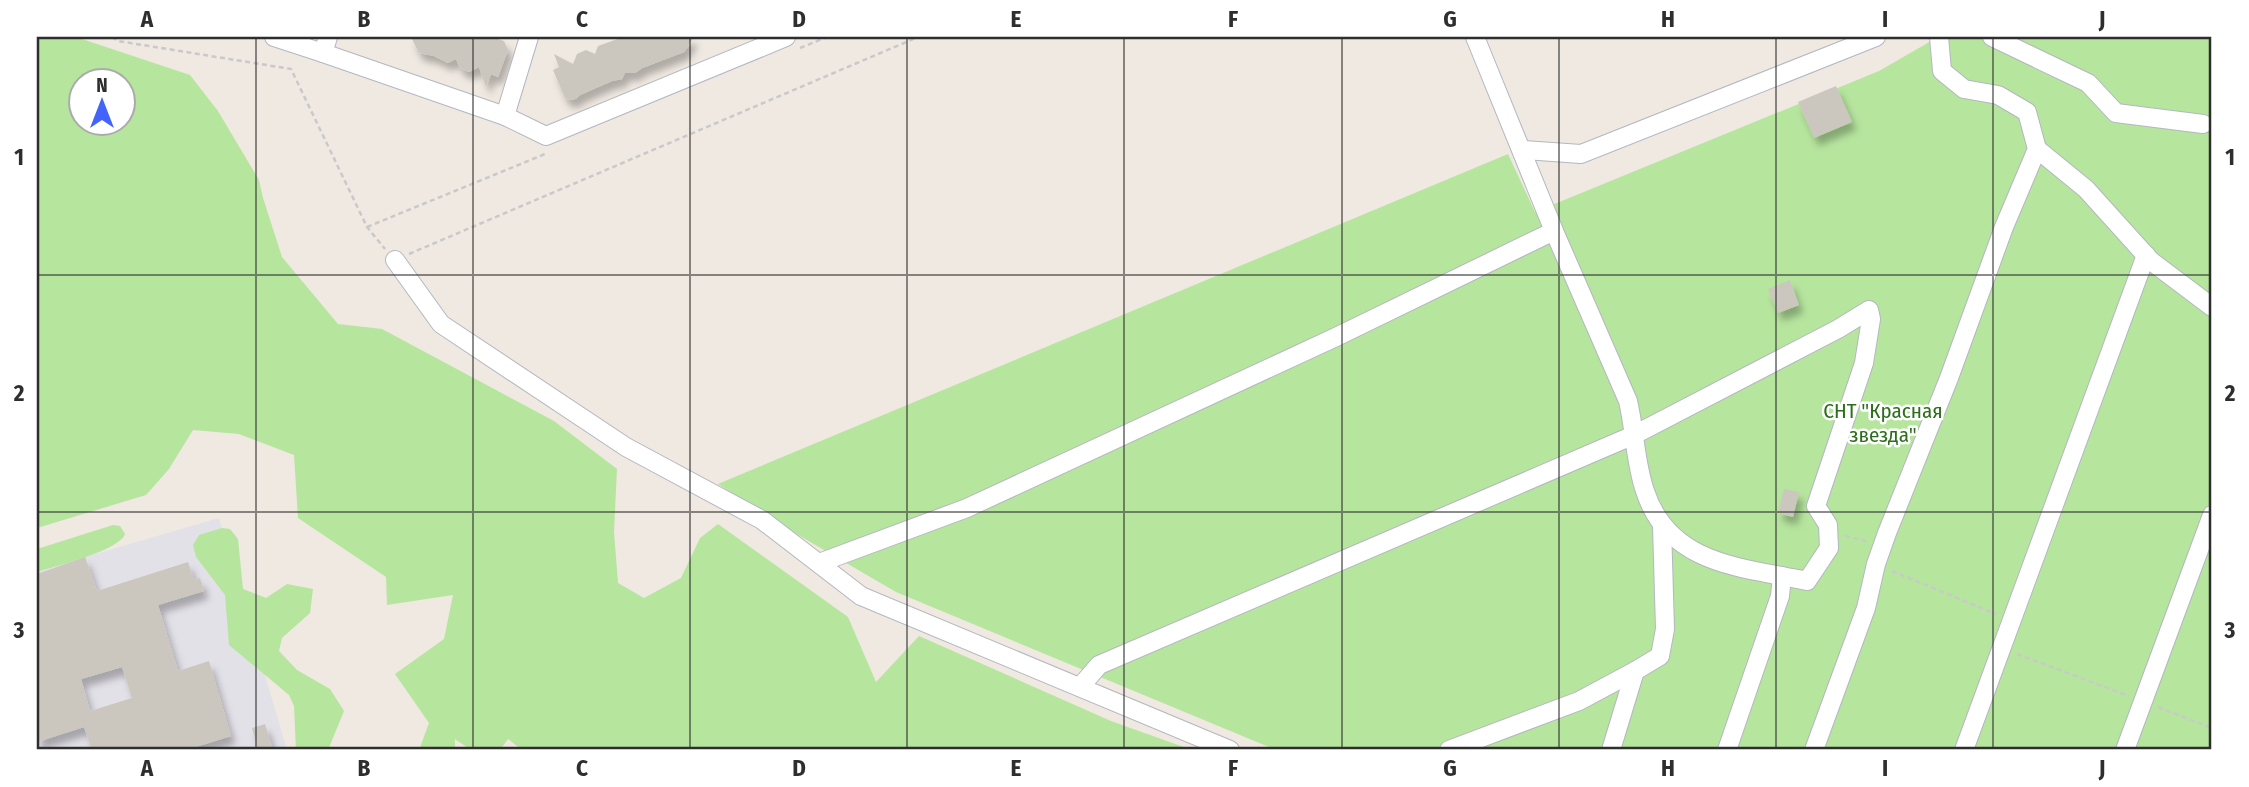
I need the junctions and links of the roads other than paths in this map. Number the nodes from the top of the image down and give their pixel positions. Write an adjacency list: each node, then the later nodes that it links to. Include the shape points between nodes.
1 (274, 37): 8 (street)
2 (529, 37): 9 (street)
3 (1475, 37): 12 (street)
4 (1876, 37): 12 (street, via 1581,154)
5 (1939, 37): 11 (street, via 1942,71 1964,89 1998,95 2026,112)
6 (1992, 37): 10 (street, via 2088,83 2116,113)
7 (780, 38): 9 (street, via 546,136)
8 (326, 45): 9 (street)
9 (505, 116)
10 (2203, 124)
11 (2038, 149): 14 (street, via 2086,189); 28 (street, via 1882,545 1866,608)
12 (1523, 150): 13 (street)
13 (1554, 231): 17 (street, via 1628,401); 20 (street, via 967,508)
14 (2146, 255): 16 (street); 29 (street)
15 (395, 260): 20 (street, via 442,324 626,447 762,520)
16 (2212, 307)
17 (1634, 435): 19 (street, via 1645,492); 21 (street, via 1869,310 1864,363 1816,506 1828,525 1829,548 1807,582); 23 (street, via 1099,664)
18 (2212, 515): 30 (street)
19 (1662, 526): 21 (street, via 1683,546 1718,562); 22 (street, via 1665,629 1660,656)
20 (819, 563): 23 (street, via 861,596)
21 (1782, 576): 27 (street, via 1780,596)
22 (1635, 671): 25 (street, via 1579,701); 26 (street)
23 (1080, 687): 24 (street)
24 (1230, 750)
25 (1449, 750)
26 (1611, 750)
27 (1727, 750)
28 (1814, 750)
29 (1964, 750)
30 (2125, 750)

